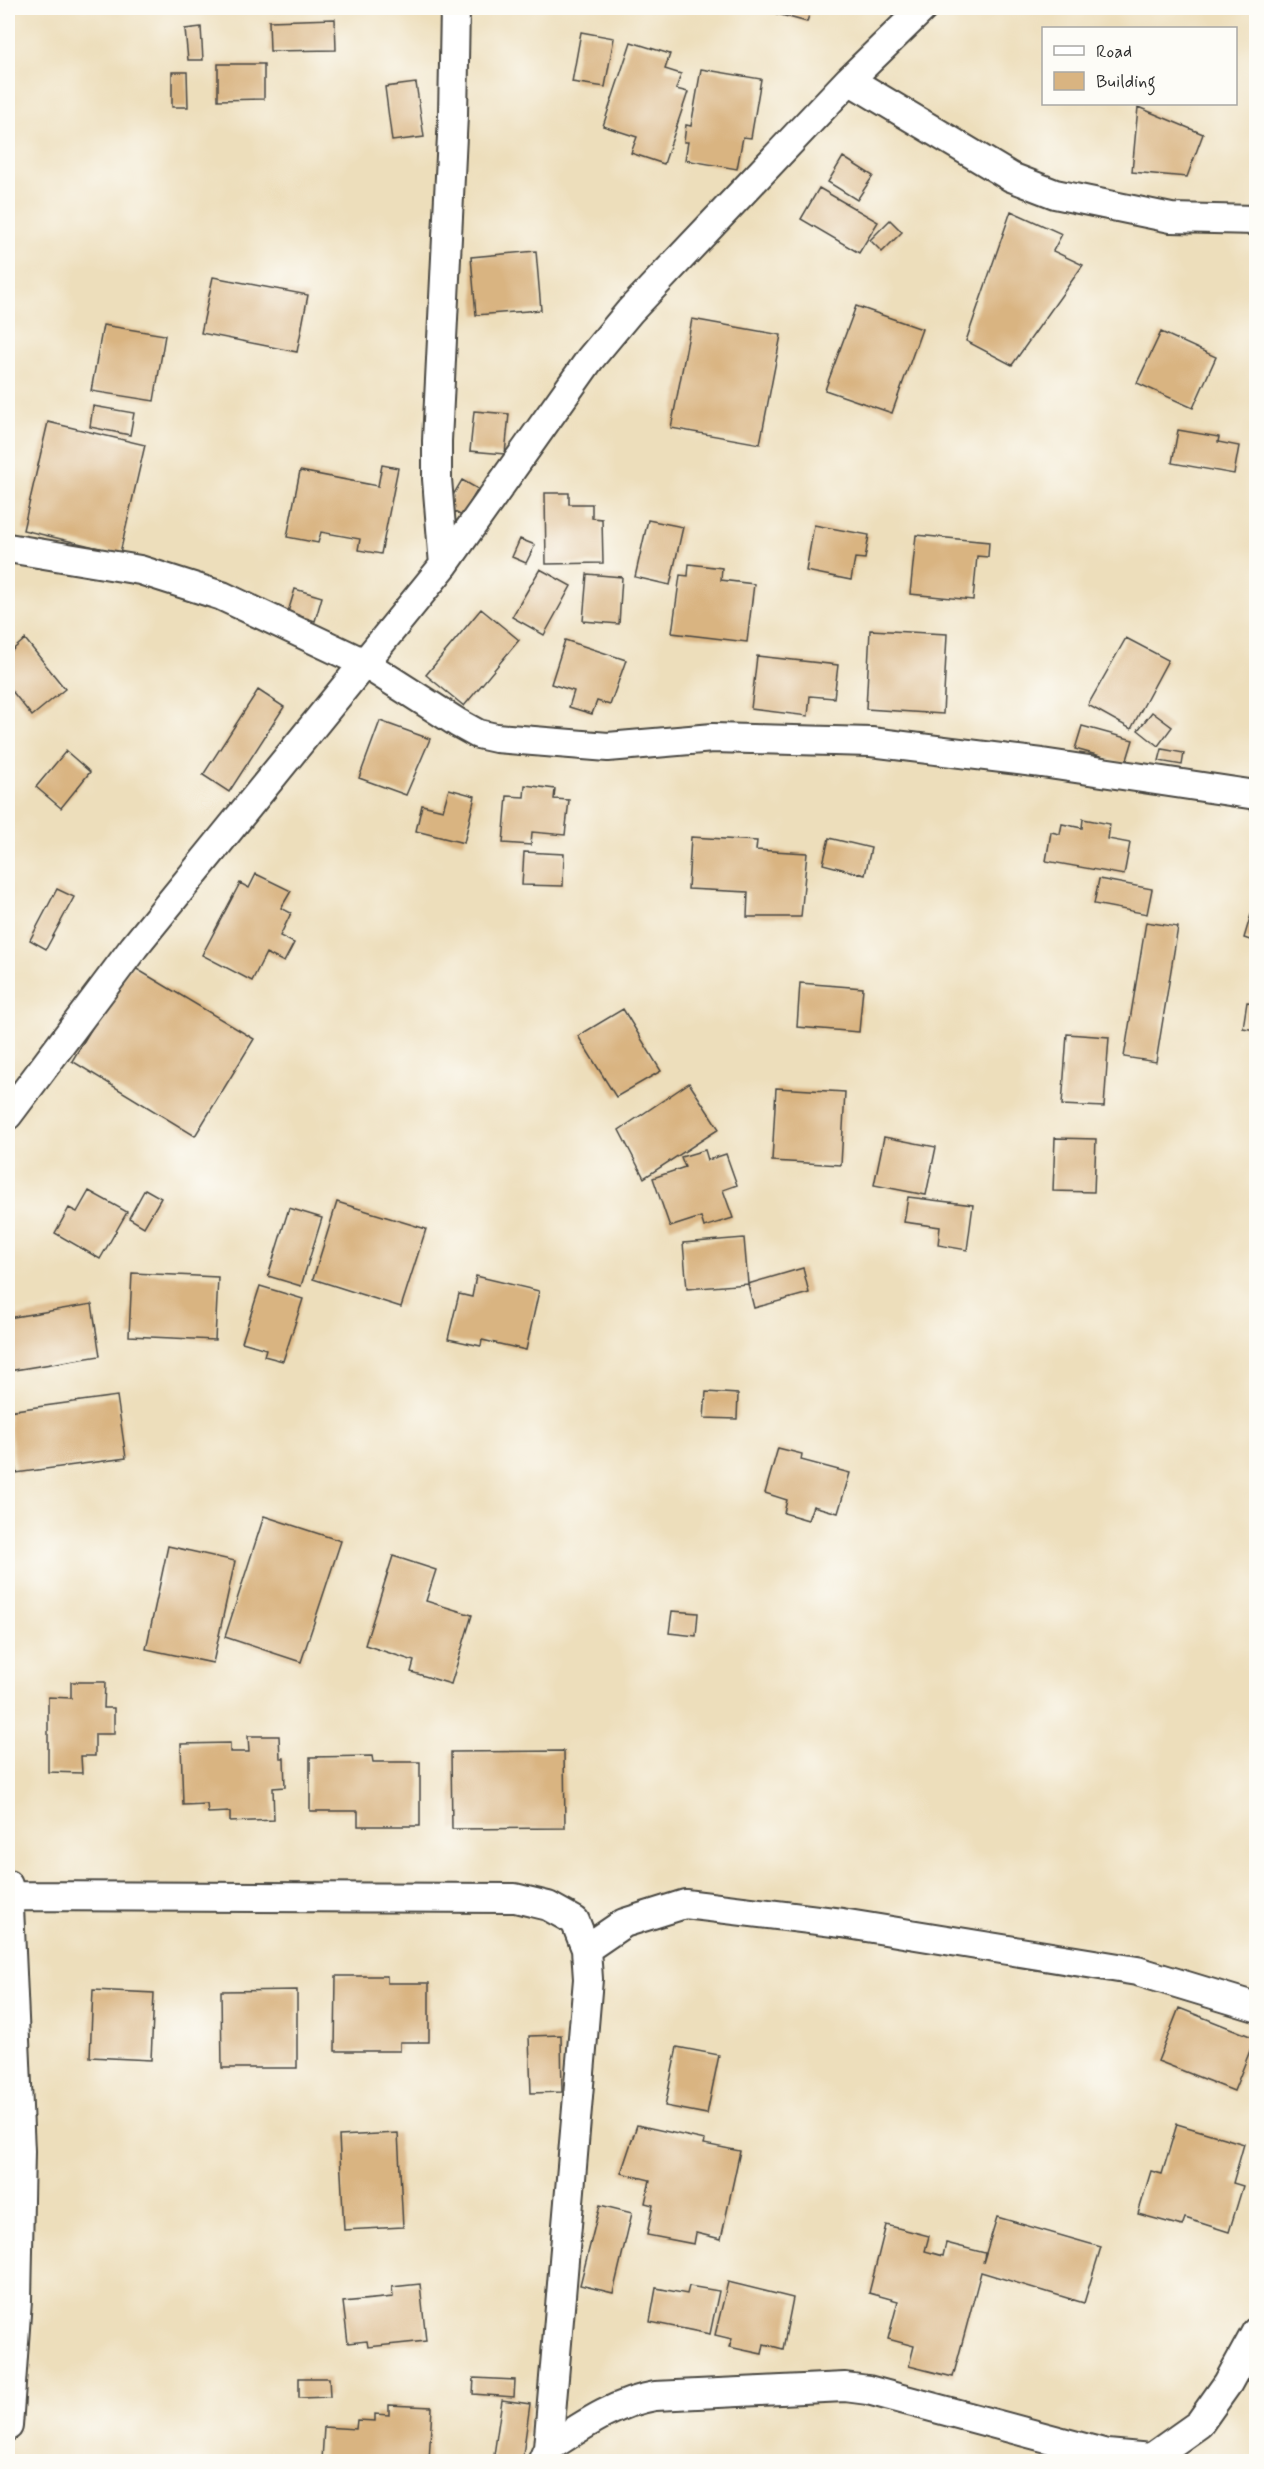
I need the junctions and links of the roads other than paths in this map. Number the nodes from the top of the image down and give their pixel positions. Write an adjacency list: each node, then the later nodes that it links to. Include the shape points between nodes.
1 (455, 8): 6 (street, via 437,441)
2 (923, 8): 3 (street)
3 (849, 80): 4 (street, via 1011,177 1055,194 1171,218); 6 (street, via 630,311 590,359)
4 (1257, 220)
5 (8, 548): 7 (street, via 140,570 186,584 222,596)
6 (444, 565): 7 (street)
7 (364, 663): 8 (street, via 458,723 496,738 608,747 713,738 871,742); 9 (street, via 134,947)
8 (1257, 795)
9 (8, 1115)
10 (8, 1890): 11 (street, via 515,1898 548,1906 575,1921); 14 (street, via 20,2151 17,2300)
11 (586, 1949): 12 (street, via 624,1923 685,1904 842,1923 1137,1971); 15 (street, via 588,1979)
12 (1257, 2007)
13 (1257, 2332): 16 (street, via 1199,2424)
14 (8, 2426)
15 (545, 2455): 16 (street, via 610,2409 633,2400 845,2387 892,2395 1107,2454)
16 (1151, 2460)

